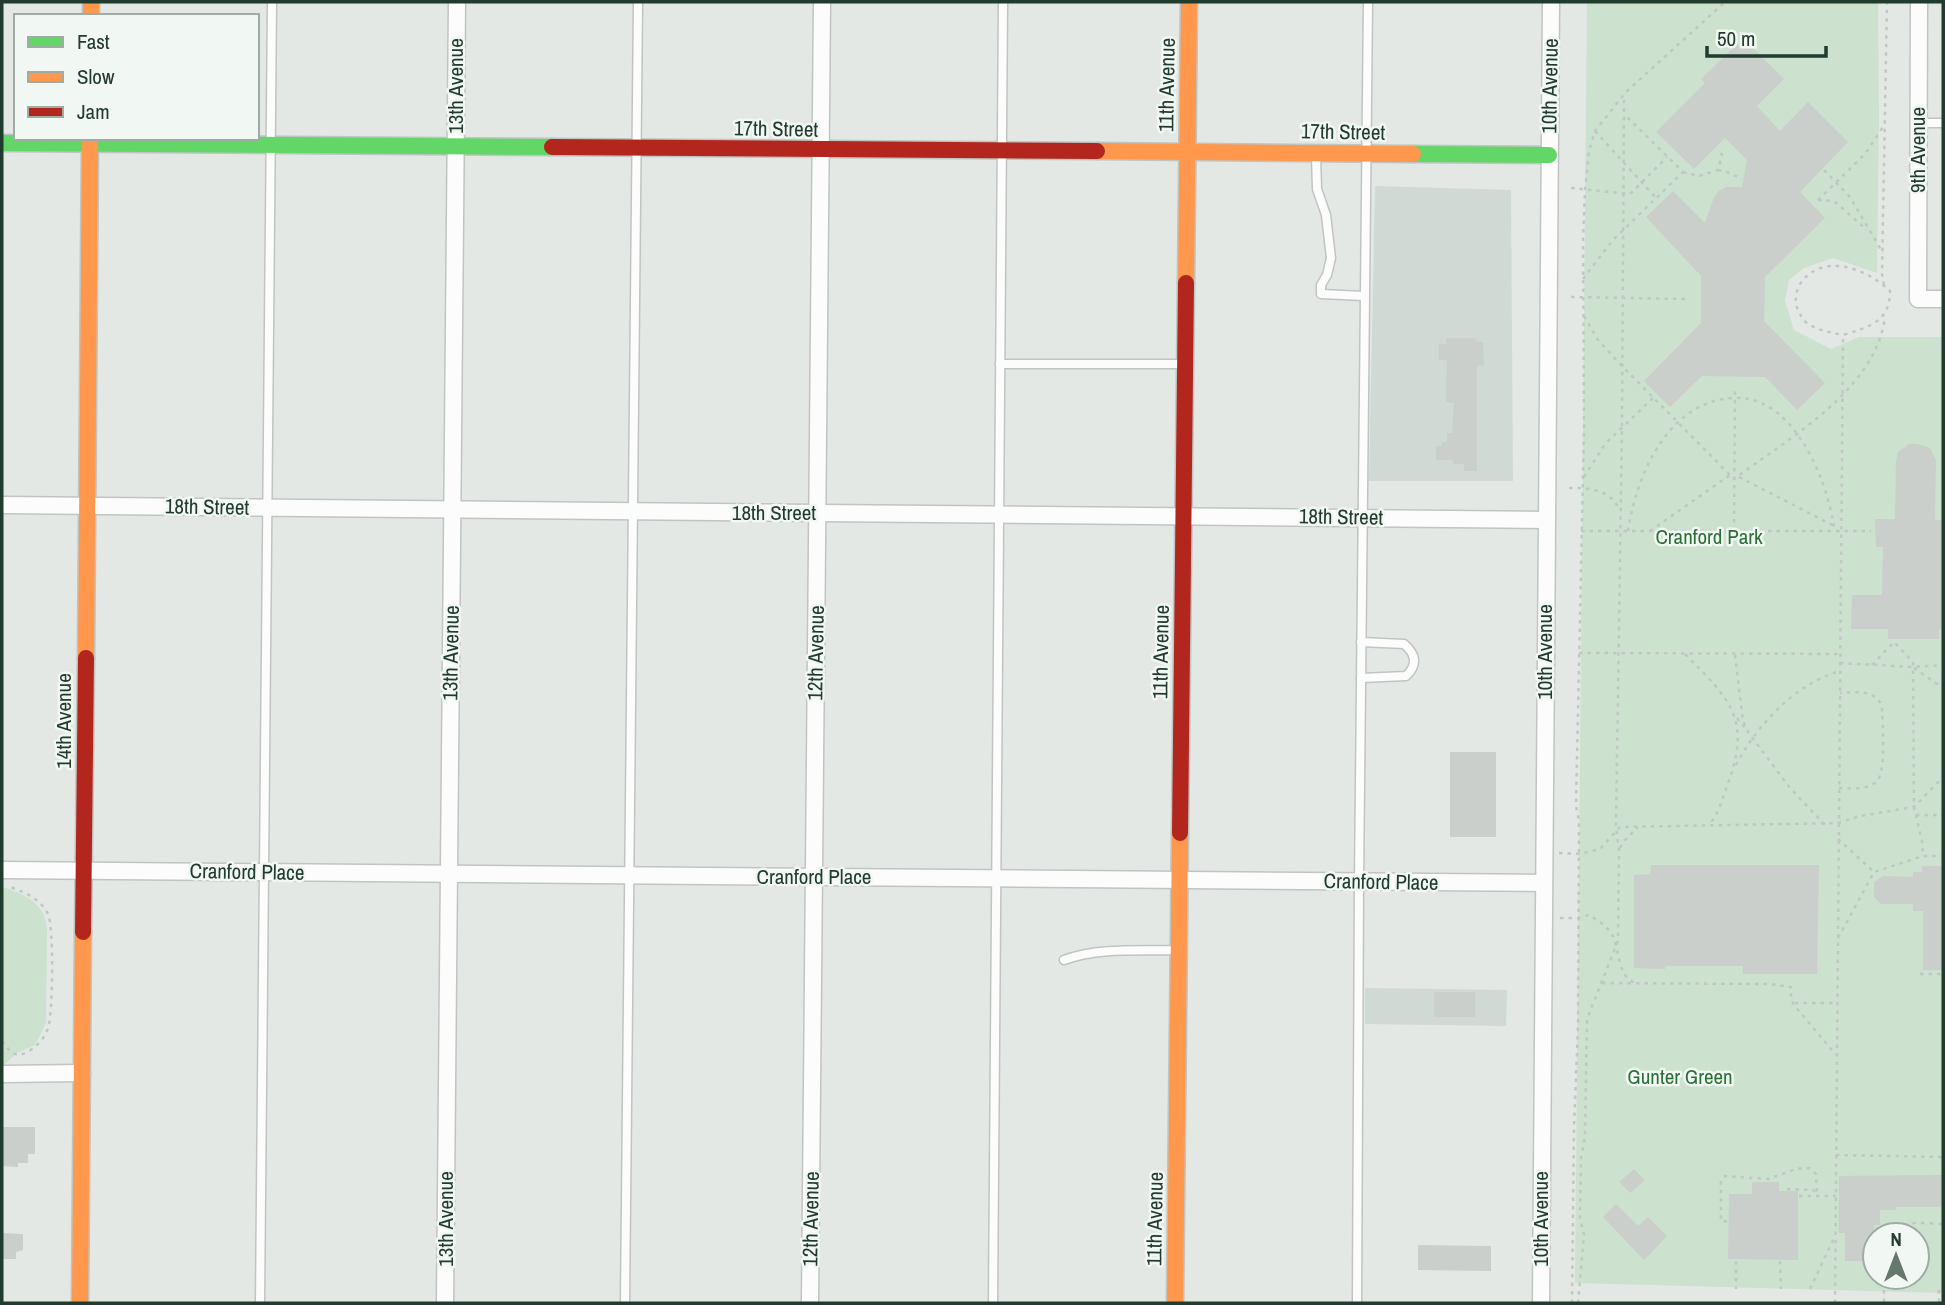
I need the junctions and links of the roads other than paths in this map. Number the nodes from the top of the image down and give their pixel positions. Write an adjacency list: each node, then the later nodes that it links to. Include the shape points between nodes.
1 (272, 2): 14 (lane)
2 (457, 2): 15 (street, 13th Avenue)
3 (638, 2): 16 (lane)
4 (822, 2): 17 (street, 12th Avenue)
5 (1003, 2): 18 (lane)
6 (1189, 2): 19 (street, 11th Avenue)
7 (1368, 2): 21 (lane)
8 (1551, 2): 22 (street, 10th Avenue)
9 (1919, 2): 10 (street, 9th Avenue)
10 (1917, 123): 11 (lane); 24 (street, 9th Avenue, via 1919,299)
11 (1943, 123)
12 (90, 141): 13 (street, 17th Street); 14 (street, 17th Street); 28 (street, 14th Avenue)
13 (2, 144)
14 (271, 145): 15 (street, 17th Street); 29 (lane)
15 (456, 146): 16 (street, 17th Street); 30 (street, 13th Avenue)
16 (636, 148): 17 (street, 17th Street); 31 (lane)
17 (821, 150): 18 (street, 17th Street); 32 (street, 12th Avenue)
18 (1001, 151): 19 (street, 17th Street); 25 (lane)
19 (1186, 152): 20 (street, 17th Street); 26 (street, 11th Avenue)
20 (1316, 153): 21 (street, 17th Street); 23 (lane, via 1317,189 1326,215 1331,258 1321,294)
21 (1367, 153): 22 (street, 17th Street); 23 (lane)
22 (1549, 155): 36 (street, 10th Avenue)
23 (1364, 296): 35 (lane)
24 (1943, 299)
25 (1000, 364): 26 (lane); 33 (lane)
26 (1184, 364): 34 (street, 11th Avenue)
27 (2, 505): 28 (street, 18th Street)
28 (87, 506): 29 (street, 18th Street); 39 (street, 14th Avenue)
29 (267, 508): 30 (street, 18th Street); 41 (lane)
30 (453, 511): 31 (street, 18th Street); 42 (street, 13th Avenue)
31 (633, 512): 32 (street, 18th Street); 43 (lane)
32 (818, 513): 33 (street, 18th Street); 44 (street, 12th Avenue)
33 (999, 514): 34 (street, 18th Street); 45 (lane)
34 (1184, 516): 35 (street, 18th Street); 46 (street, 11th Avenue)
35 (1363, 517): 36 (street, 18th Street); 37 (lane)
36 (1546, 520): 48 (street, 10th Avenue)
37 (1362, 642): 38 (lane); 38 (lane, via 1404,643 1413,651 1415,662 1406,676)
38 (1361, 678): 47 (lane)
39 (84, 869): 40 (street, Cranford Place); 41 (street, Cranford Place); 51 (street, 14th Avenue)
40 (2, 870)
41 (264, 872): 42 (street, Cranford Place); 54 (lane)
42 (448, 875): 43 (street, Cranford Place); 55 (street, 13th Avenue)
43 (630, 876): 44 (street, Cranford Place); 56 (lane)
44 (814, 877): 45 (street, Cranford Place); 57 (street, 12th Avenue)
45 (994, 879): 46 (street, Cranford Place); 58 (lane)
46 (1180, 880): 47 (street, Cranford Place); 49 (street, 11th Avenue)
47 (1359, 882): 48 (street, Cranford Place); 60 (lane)
48 (1544, 883): 61 (street, 10th Avenue)
49 (1179, 950): 50 (lane, via 1098,951); 59 (street, 11th Avenue)
50 (1064, 960)
51 (82, 1073): 52 (street); 53 (street, 14th Avenue)
52 (2, 1074)
53 (80, 1303)
54 (260, 1303)
55 (445, 1303)
56 (625, 1303)
57 (810, 1303)
58 (993, 1303)
59 (1175, 1303)
60 (1357, 1303)
61 (1541, 1303)

